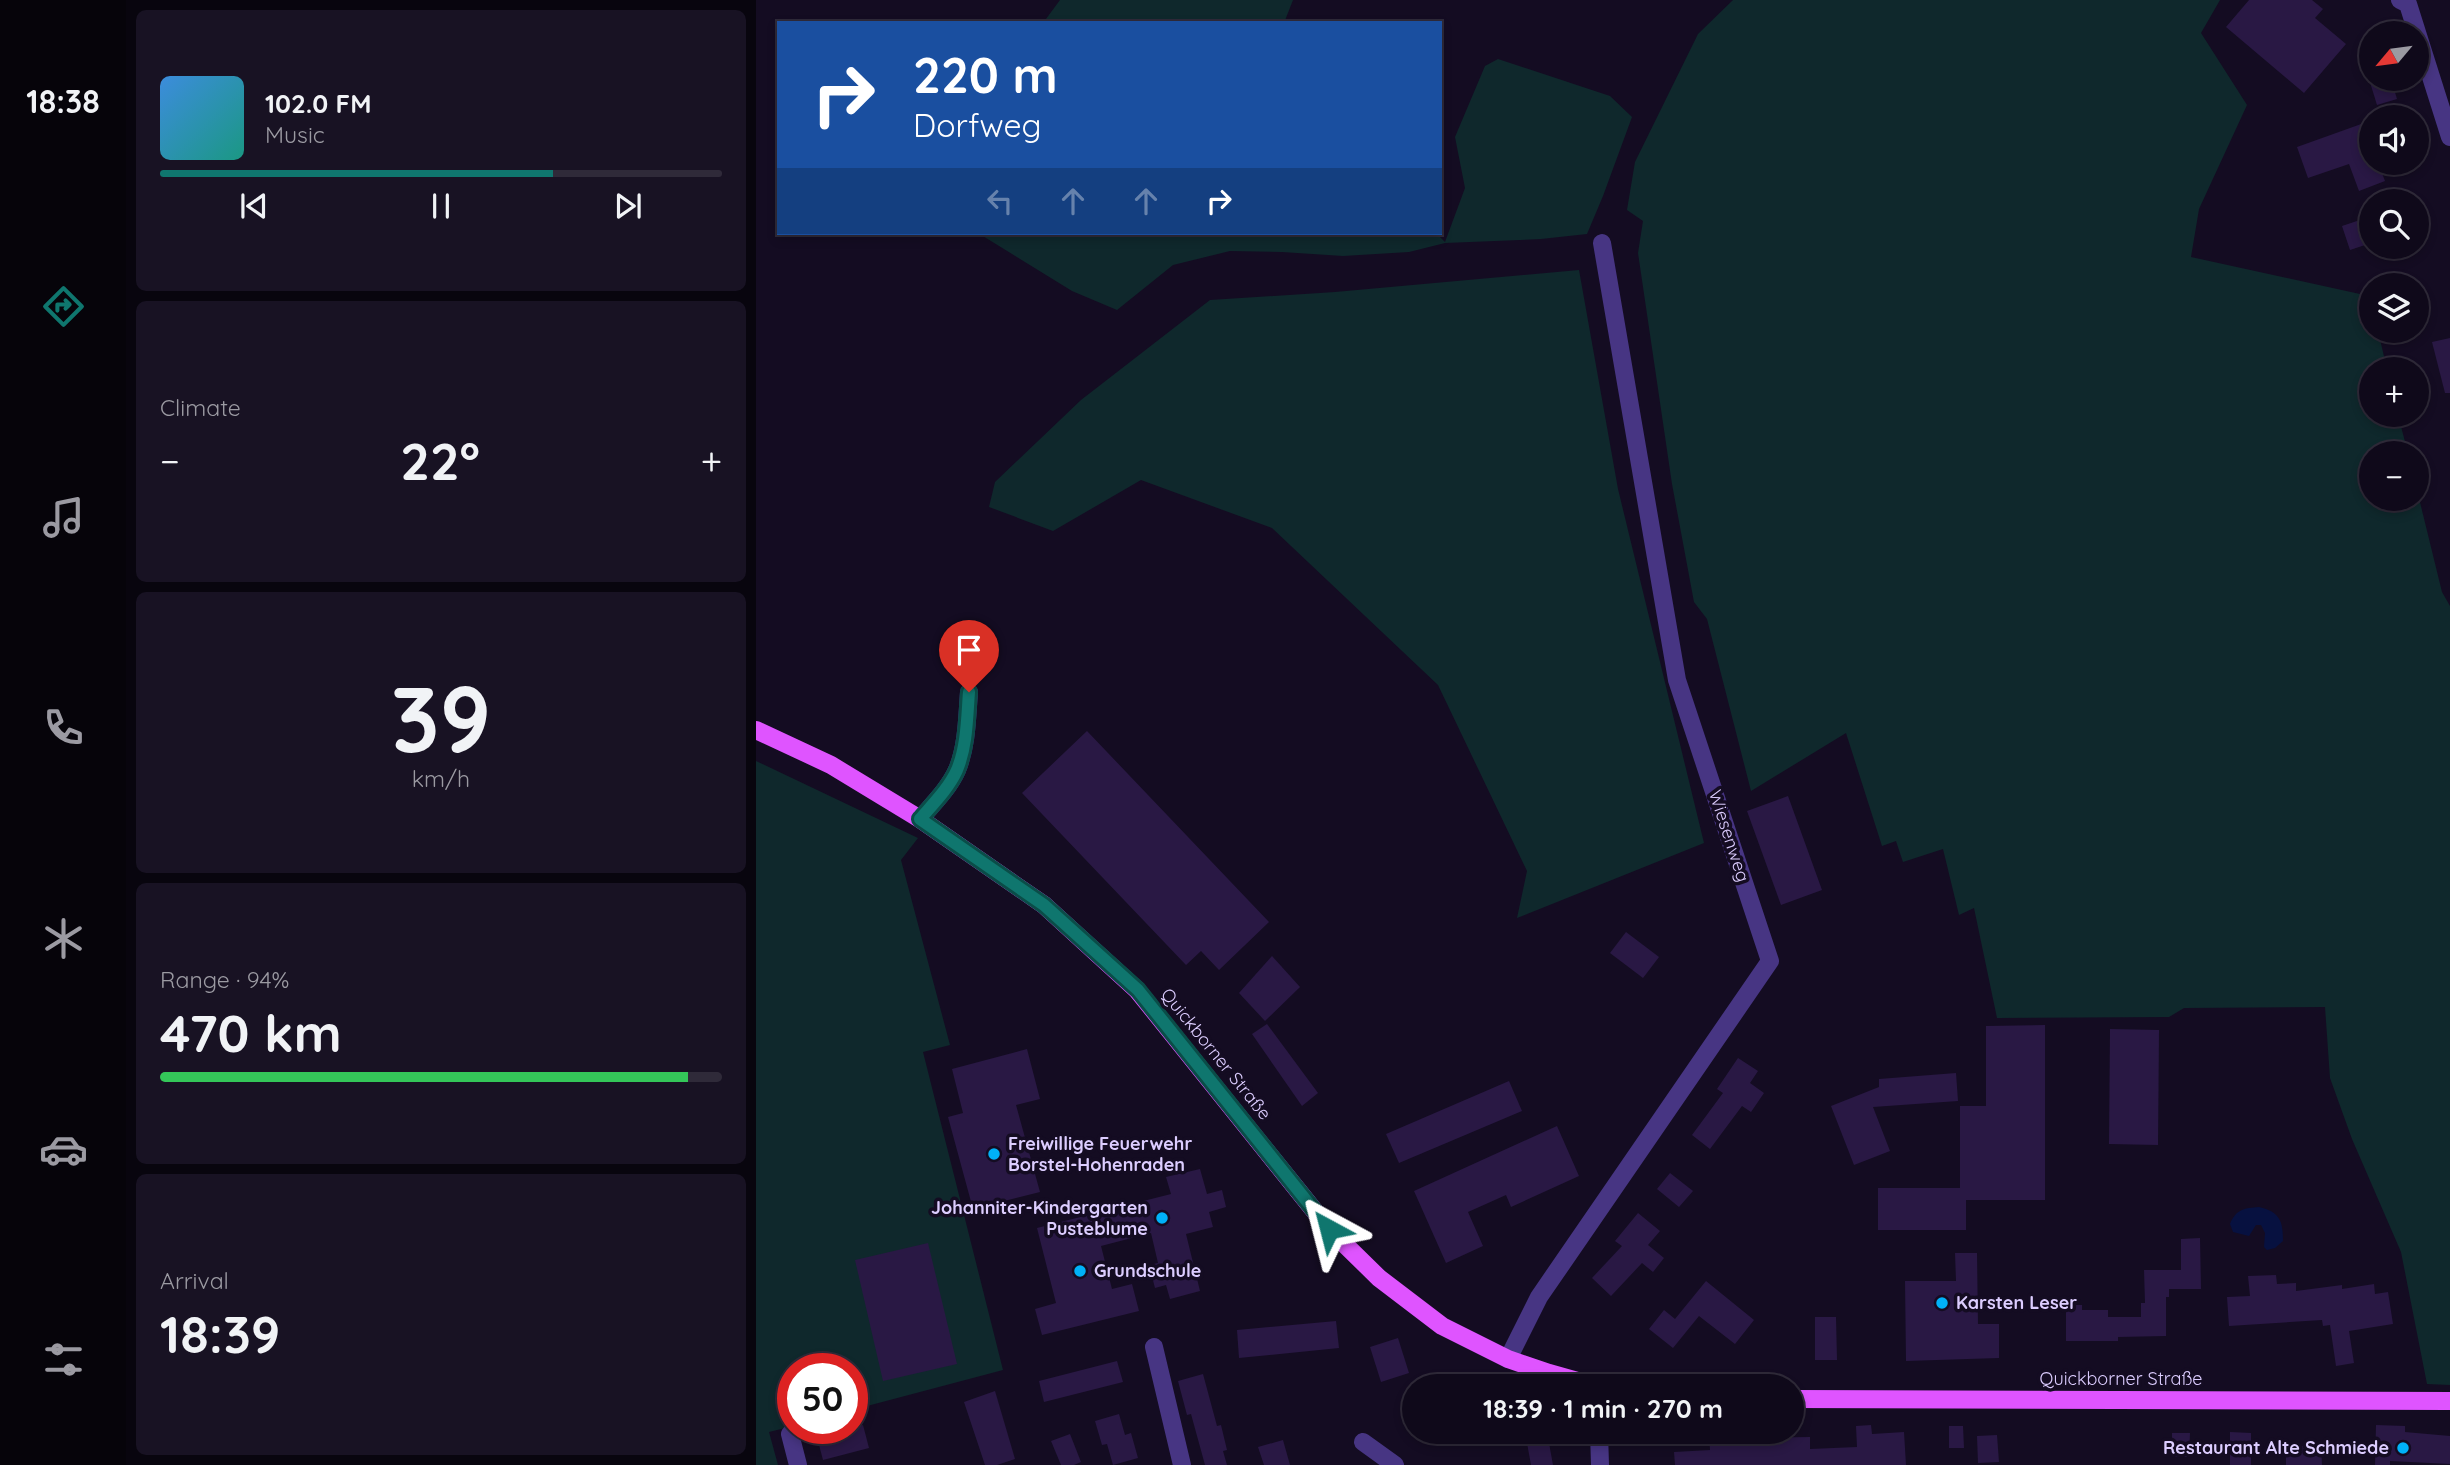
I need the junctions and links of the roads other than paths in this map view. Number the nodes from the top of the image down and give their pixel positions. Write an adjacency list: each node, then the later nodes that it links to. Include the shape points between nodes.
1 (2406, 1): 2 (street)
2 (2450, 137)
3 (1602, 243): 8 (street, Wiesenweg, via 1677,680 1770,961 1539,1297)
4 (969, 692): 6 (street, via 967,731 957,769)
5 (756, 730): 6 (main road, Quickborner Straße, via 831,765)
6 (920, 819): 8 (main road, Quickborner Straße, via 1044,905 1138,990 1329,1229 1361,1262 1442,1326)
7 (1154, 1347): 16 (street)
8 (1508, 1359): 9 (main road, Quickborner Straße)
9 (1553, 1374)
10 (1804, 1399): 11 (main road, Quickborner Straße)
11 (2450, 1401)
12 (1363, 1442): 17 (street)
13 (793, 1444): 15 (street)
14 (1599, 1444): 18 (street)
15 (798, 1465)
16 (1182, 1465)
17 (1395, 1465)
18 (1600, 1465)

